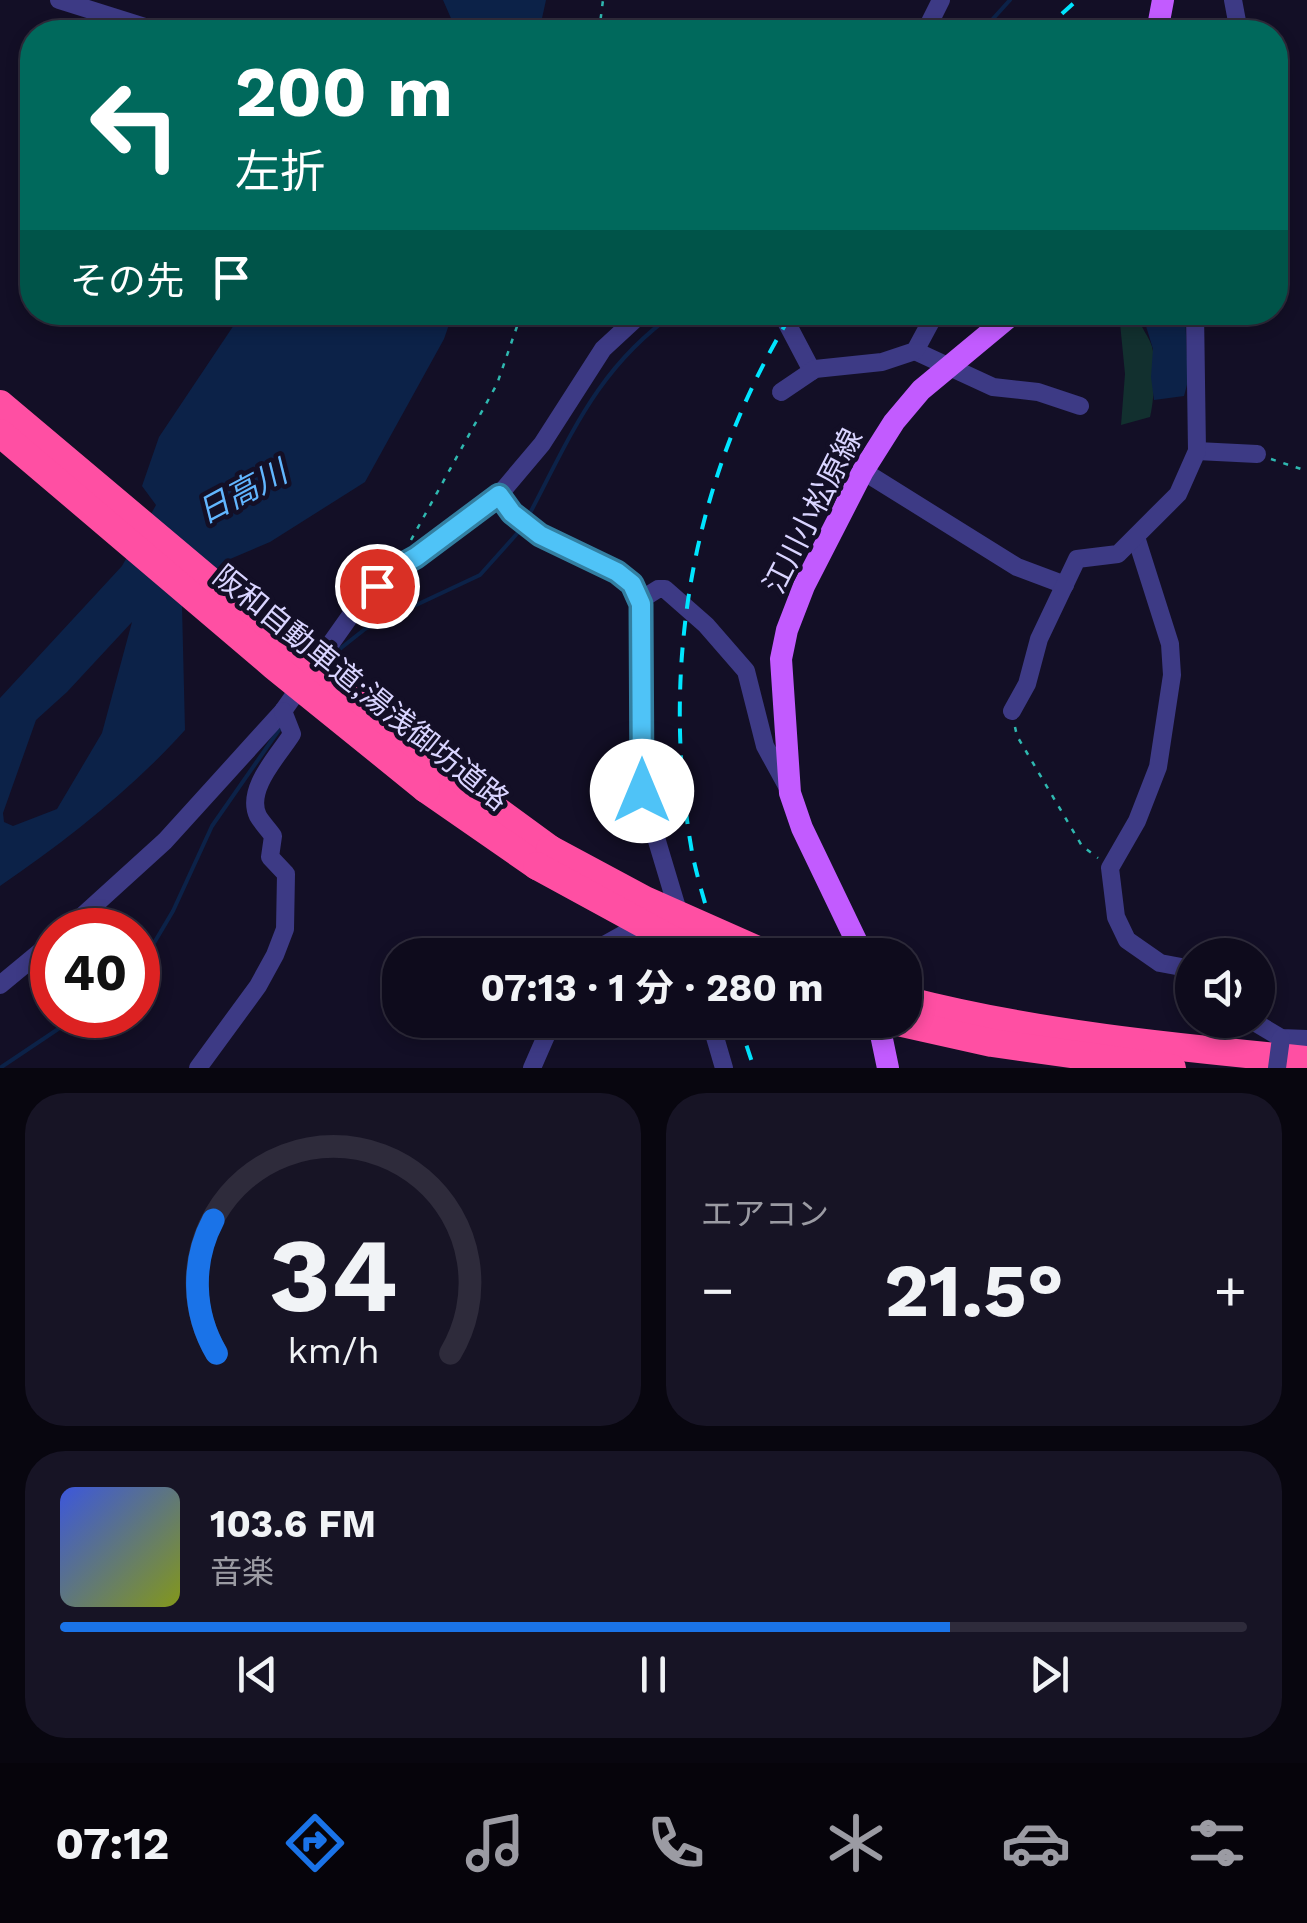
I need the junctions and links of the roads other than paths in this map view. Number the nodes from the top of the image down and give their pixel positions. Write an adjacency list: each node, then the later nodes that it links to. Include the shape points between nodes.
1 (60, 0): 2 (street)
2 (123, 20)
3 (629, 325): 18 (street, via 603,349 542,444)
4 (788, 325): 10 (street)
5 (929, 325): 8 (street)
6 (1001, 325): 9 (main road, 江川小松原線)
7 (1196, 325): 15 (street)
8 (915, 351): 9 (street); 10 (street)
9 (949, 367): 13 (street, via 993,387); 17 (main road, 江川小松原線, via 894,422)
10 (812, 371): 11 (street)
11 (781, 392)
12 (0, 404): 25 (highway, 阪和自動車道;湯浅御坊道路, bridge)
13 (1080, 406)
14 (0, 433): 25 (highway, 阪和自動車道;湯浅御坊道路, bridge, via 426,790)
15 (1198, 450): 16 (street); 19 (street, via 1178,494)
16 (1257, 454)
17 (863, 471): 20 (street, via 1016,567); 24 (main road, 江川小松原線, via 786,630 781,658)
18 (499, 495): 21 (street, via 540,535 617,572); 22 (street, via 396,568 358,605)
19 (1136, 537): 20 (street, via 1118,554 1077,559); 34 (street, via 1170,644 1172,674 1158,767 1110,868 1116,917 1127,940)
20 (1065, 585): 23 (street)
21 (639, 601): 24 (street, via 665,589 746,672 766,746); 26 (street, via 642,791)
22 (283, 710): 27 (street, via 166,841); 45 (street, via 292,734 254,803 273,836 270,858 286,874 285,928 258,986)
23 (1012, 711)
24 (790, 793): 32 (main road, 江川小松原線)
25 (543, 857): 29 (highway, 阪和自動車道;湯浅御坊道路, bridge); 31 (highway, 阪和自動車道;湯浅御坊道路, bridge)
26 (676, 906): 28 (street); 30 (street)
27 (91, 908)
28 (614, 938)
29 (669, 938)
30 (686, 938)
31 (730, 938)
32 (855, 938)
33 (30, 961): 35 (street)
34 (1175, 966)
35 (0, 986)
36 (922, 1015): 44 (highway, via 958,1014 1069,1034)
37 (922, 1025): 49 (highway, via 992,1044)
38 (1275, 1035): 42 (street)
39 (545, 1038): 46 (street)
40 (715, 1038): 47 (street)
41 (890, 1038): 48 (main road)
42 (1280, 1038): 43 (street); 50 (street, bridge)
43 (1307, 1039)
44 (1307, 1060)
45 (198, 1068)
46 (532, 1068)
47 (724, 1068)
48 (888, 1068)
49 (1172, 1068)
50 (1278, 1068)

